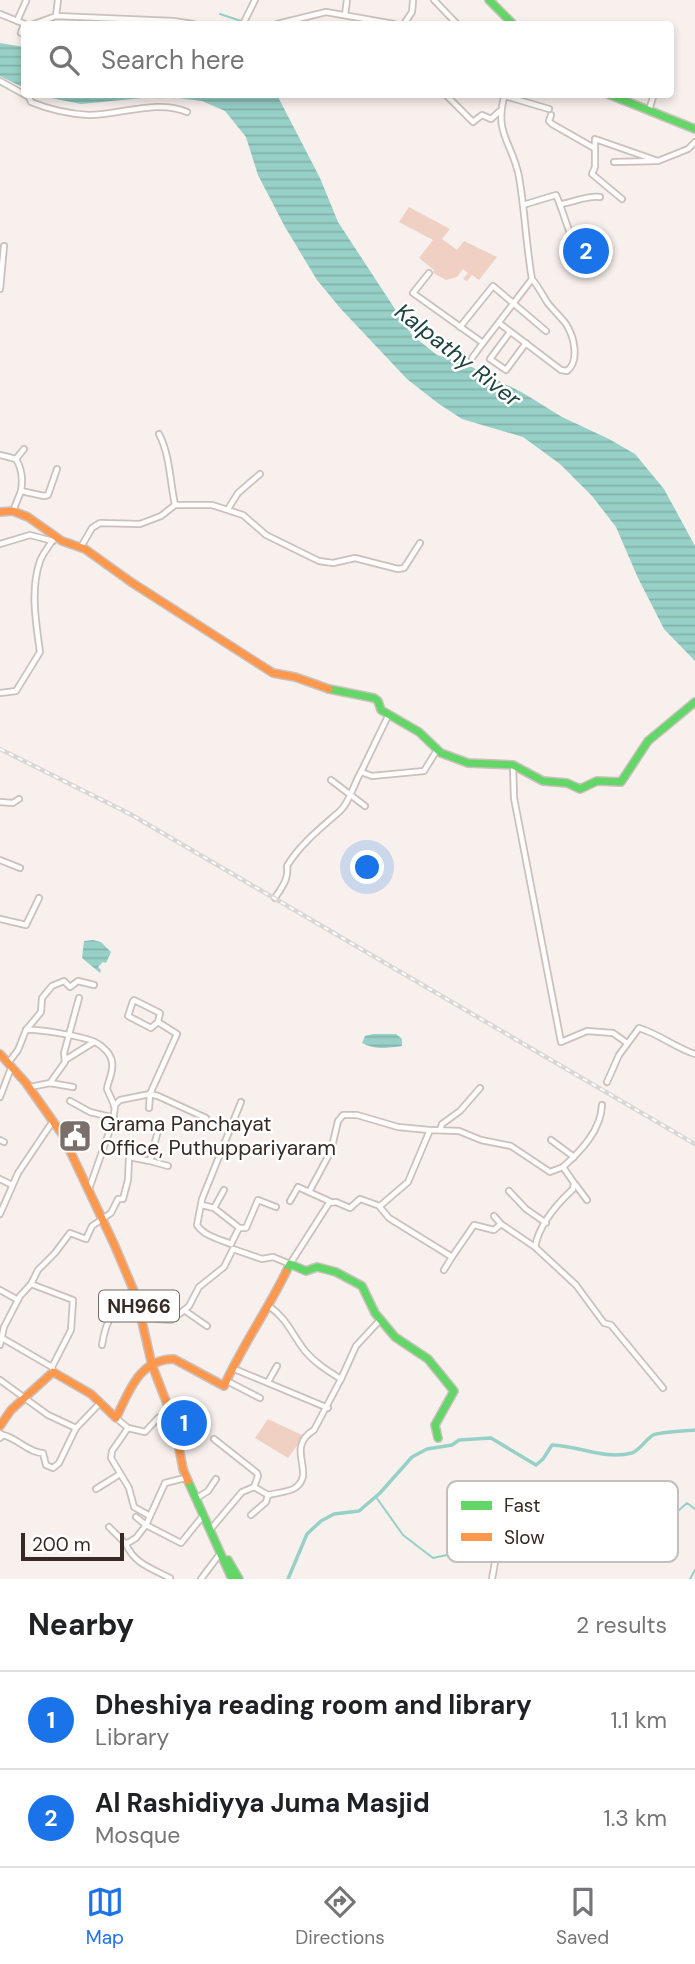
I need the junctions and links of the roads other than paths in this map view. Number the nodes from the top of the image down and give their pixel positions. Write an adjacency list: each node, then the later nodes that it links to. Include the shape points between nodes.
1 (58, 0): 10 (street)
2 (255, 0): 15 (street)
3 (347, 0): 9 (street)
4 (413, 0): 18 (street)
5 (434, 0): 19 (street)
6 (489, 0): 20 (main road)
7 (26, 1): 11 (street)
8 (0, 14): 11 (street)
9 (345, 15): 16 (street, via 320,12); 17 (street)
10 (53, 17): 12 (street); 13 (street); 14 (street)
11 (17, 21): 21 (street)
12 (42, 21)
13 (51, 21)
14 (173, 21)
15 (244, 21)
16 (293, 21)
17 (378, 21)
18 (406, 21)
19 (454, 21)
20 (510, 21)
21 (21, 23)
22 (0, 81): 23 (street)
23 (21, 93)
24 (29, 98): 32 (street, via 89,115 170,108)
25 (449, 98): 31 (street, via 473,122 482,115 491,119)
26 (504, 98): 31 (street)
27 (513, 98): 35 (street, via 550,112 552,124)
28 (618, 98): 30 (main road)
29 (653, 98): 30 (street)
30 (649, 110): 33 (main road)
31 (500, 111): 41 (street)
32 (187, 112)
33 (695, 129)
34 (695, 142): 36 (street)
35 (594, 148): 36 (street, via 596,139); 39 (street, via 592,174)
36 (658, 161): 37 (street)
37 (614, 162)
38 (600, 197): 40 (street)
39 (622, 199)
40 (561, 204): 41 (street, via 556,195); 42 (street)
41 (523, 205): 47 (street)
42 (572, 234): 44 (street, via 583,238); 44 (street, via 585,258)
43 (4, 246): 48 (street)
44 (593, 254): 45 (street, via 597,264)
45 (581, 269)
46 (429, 273): 51 (street, via 413,293)
47 (532, 279): 49 (street); 55 (street, via 571,335 573,366 561,370)
48 (0, 289)
49 (513, 304): 50 (street); 51 (street, via 493,286); 52 (street)
50 (499, 323): 53 (street); 54 (street)
51 (460, 327): 54 (street)
52 (546, 331)
53 (510, 332): 55 (street); 55 (street, via 490,359 506,370)
54 (483, 343): 56 (street)
55 (526, 344)
56 (472, 358)
57 (159, 435): 64 (street, via 166,447)
58 (24, 449): 60 (street)
59 (0, 455): 60 (street)
60 (16, 458): 63 (street)
61 (57, 469): 63 (street, via 48,495)
62 (260, 474): 65 (street)
63 (21, 491): 67 (street)
64 (175, 505): 65 (street); 71 (street, via 140,524 100,523)
65 (228, 509): 69 (street, via 243,515 266,535 324,563 355,558 404,568)
66 (0, 512): 67 (main road)
67 (13, 512): 68 (main road, via 28,517)
68 (55, 540): 70 (street, via 30,535); 71 (main road); 72 (street, via 40,562 36,580 40,652 16,691)
69 (420, 543)
70 (0, 544)
71 (81, 547): 74 (main road, via 264,669 374,698 380,710)
72 (0, 693)
73 (695, 702): 76 (main road, via 646,743 621,782 597,781 580,789 543,781)
74 (389, 714): 75 (main road, via 419,732); 77 (street)
75 (437, 750): 76 (main road, via 468,763); 77 (street, via 424,771 372,776)
76 (513, 765): 94 (street, via 514,797 561,1042 587,1031 613,1033)
77 (361, 772): 79 (street)
78 (331, 780): 79 (street)
79 (349, 793): 82 (street); 86 (street, via 341,810 292,857)
80 (19, 799): 81 (street)
81 (0, 802)
82 (365, 806)
83 (0, 860): 84 (street)
84 (20, 868)
85 (39, 898): 87 (street, via 26,925)
86 (275, 898)
87 (0, 919)
88 (94, 985): 91 (street, via 78,981 70,988 64,981 52,986 42,998 41,1012)
89 (79, 998): 92 (street)
90 (158, 1022): 90 (street, via 160,1013 134,1000 128,1016 151,1028); 104 (street, via 177,1034)
91 (26, 1030): 92 (street); 98 (street)
92 (68, 1036): 93 (street); 97 (street)
93 (94, 1041): 97 (street); 109 (street, via 112,1060 107,1089)
94 (627, 1043): 96 (street, via 639,1028); 99 (street)
95 (0, 1054): 98 (main road, NH966)
96 (695, 1054)
97 (65, 1060): 100 (street)
98 (10, 1064): 101 (main road, NH966); 105 (street)
99 (607, 1082)
100 (50, 1083): 101 (street); 102 (street)
101 (29, 1087): 113 (main road, NH966)
102 (73, 1087)
103 (480, 1088): 116 (street)
104 (150, 1094): 109 (street, via 120,1100); 110 (street); 112 (street)
105 (0, 1097)
106 (70, 1101): 111 (street)
107 (241, 1102): 132 (street)
108 (602, 1105): 118 (street, via 601,1120)
109 (114, 1106): 111 (street)
110 (149, 1108)
111 (114, 1118): 125 (street)
112 (206, 1118)
113 (53, 1120): 123 (street); 125 (main road, NH966)
114 (160, 1123): 119 (street)
115 (430, 1130): 116 (street); 128 (street, via 343,1115 331,1151); 133 (street, via 409,1180)
116 (440, 1130): 121 (street, via 511,1146 550,1172)
117 (551, 1140): 118 (street)
118 (574, 1157): 121 (street)
119 (150, 1161): 120 (street); 138 (street, via 129,1157 122,1199)
120 (168, 1166)
121 (563, 1167): 124 (street)
122 (0, 1180): 123 (street)
123 (12, 1185): 136 (street)
124 (573, 1187): 129 (street); 139 (street)
125 (89, 1189): 138 (main road, NH966)
126 (224, 1190): 135 (street)
127 (509, 1191): 139 (street)
128 (309, 1192): 130 (street, via 299,1187); 131 (street)
129 (587, 1200)
130 (290, 1201)
131 (332, 1202): 133 (street, via 350,1208 360,1199); 145 (street)
132 (202, 1205): 135 (street); 142 (street, via 197,1227)
133 (379, 1206): 144 (street, via 389,1218)
134 (276, 1207): 141 (street, via 258,1200 246,1228)
135 (214, 1208): 141 (street)
136 (0, 1214)
137 (494, 1216): 140 (street)
138 (102, 1220): 147 (street, via 92,1226 86,1240 71,1233); 149 (main road, NH966)
139 (546, 1223): 143 (street)
140 (501, 1224): 143 (street); 144 (street, via 494,1230 474,1225)
141 (239, 1228): 142 (street)
142 (232, 1247): 145 (street); 152 (street, via 224,1267 199,1287)
143 (535, 1247): 167 (street, via 576,1285)
144 (452, 1257): 146 (street)
145 (290, 1264): 151 (main road); 154 (main road, via 306,1271 317,1267 336,1272 357,1282)
146 (444, 1270)
147 (31, 1284): 150 (street); 162 (street, via 73,1300 71,1330)
148 (0, 1290): 150 (street)
149 (136, 1296): 153 (main road, NH966); 158 (street, via 121,1304 107,1322)
150 (18, 1300): 156 (street)
151 (269, 1306): 161 (main road); 164 (street, via 286,1320 310,1355)
152 (184, 1310): 153 (street, via 171,1320); 155 (street)
153 (143, 1318): 159 (main road, NH966)
154 (381, 1319): 164 (street, via 356,1346); 179 (main road, via 395,1337 435,1366 454,1391 435,1425)
155 (207, 1326)
156 (2, 1338): 157 (street); 162 (street)
157 (0, 1345)
158 (102, 1345)
159 (152, 1365): 165 (main road, via 170,1358 222,1386); 172 (main road, NH966); 173 (main road, via 137,1377)
160 (277, 1366): 166 (street)
161 (232, 1368): 165 (main road); 166 (street)
162 (52, 1369): 168 (main road); 170 (main road)
163 (0, 1380): 168 (street)
164 (341, 1380): 171 (street)
165 (227, 1381): 169 (street)
166 (268, 1382): 171 (street)
167 (663, 1388)
168 (26, 1398): 174 (main road); 175 (street)
169 (260, 1398)
170 (100, 1403): 173 (main road); 175 (street)
171 (328, 1408): 185 (street, via 300,1444 300,1481 295,1488)
172 (170, 1411): 176 (street, via 145,1432); 181 (main road, NH966)
173 (116, 1418): 176 (street)
174 (0, 1426)
175 (76, 1428): 177 (street, via 53,1468 46,1465 43,1453)
176 (128, 1428): 180 (street, via 111,1455)
177 (1, 1435)
178 (214, 1438): 183 (street, via 257,1472)
179 (438, 1438)
180 (120, 1474): 184 (street); 188 (street, via 130,1488 134,1507)
181 (186, 1477): 186 (main road, NH966); 188 (street, via 165,1483)
182 (216, 1479): 186 (street)
183 (254, 1487): 185 (street); 193 (street, via 243,1492)
184 (96, 1489)
185 (268, 1495): 187 (street)
186 (195, 1500): 190 (main road, NH966)
187 (251, 1515)
188 (150, 1516): 191 (street)
189 (136, 1517): 191 (street)
190 (203, 1517): 191 (street, via 181,1543); 193 (main road, NH966)
191 (146, 1525): 194 (street)
192 (109, 1527): 194 (street)
193 (209, 1531): 195 (main road, NH966)
194 (126, 1544): 196 (street, via 135,1559)
195 (220, 1553): 197 (street); 198 (main road, NH966); 199 (main road)
196 (170, 1579)
197 (201, 1579)
198 (232, 1579)
199 (239, 1579)

